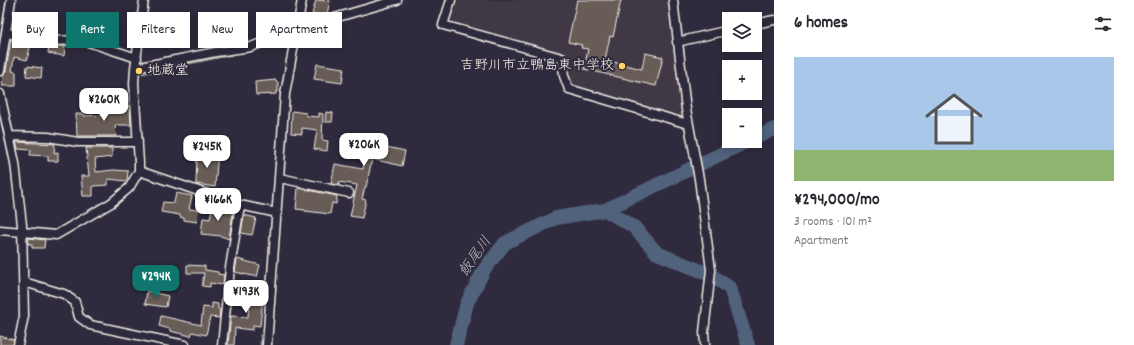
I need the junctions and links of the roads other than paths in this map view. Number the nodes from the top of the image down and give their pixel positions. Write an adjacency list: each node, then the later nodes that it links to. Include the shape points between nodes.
1 (11, 0): 12 (street)
2 (144, 0): 16 (street)
3 (302, 0): 7 (street)
4 (397, 0): 8 (street)
5 (451, 0): 20 (street, via 443,24 562,58 569,90)
6 (673, 0): 13 (street)
7 (300, 12)
8 (342, 16)
9 (774, 20): 10 (street)
10 (762, 23)
11 (722, 32): 13 (street)
12 (4, 34): 16 (street, via 49,41 82,40); 18 (street)
13 (678, 42): 20 (street)
14 (256, 45): 17 (street)
15 (293, 48): 24 (street, via 285,94)
16 (136, 58): 17 (street)
17 (135, 68): 22 (street)
18 (0, 71)
19 (0, 94): 21 (street)
20 (688, 124): 35 (street, via 699,179 711,270 704,332)
21 (9, 136): 22 (street, via 48,136 78,142); 29 (street, via 15,163)
22 (138, 142): 23 (street)
23 (139, 170): 26 (street); 29 (street, via 129,188 111,203 56,234)
24 (280, 178): 25 (street); 27 (street)
25 (349, 193)
26 (240, 205): 27 (street); 33 (street)
27 (277, 213): 34 (street)
28 (0, 230): 29 (street)
29 (22, 233): 30 (street)
30 (24, 282): 31 (street, via 24,316); 32 (street, via 64,294 75,302 79,317 90,324)
31 (18, 345)
32 (185, 345)
33 (222, 345)
34 (267, 345)
35 (705, 345)

